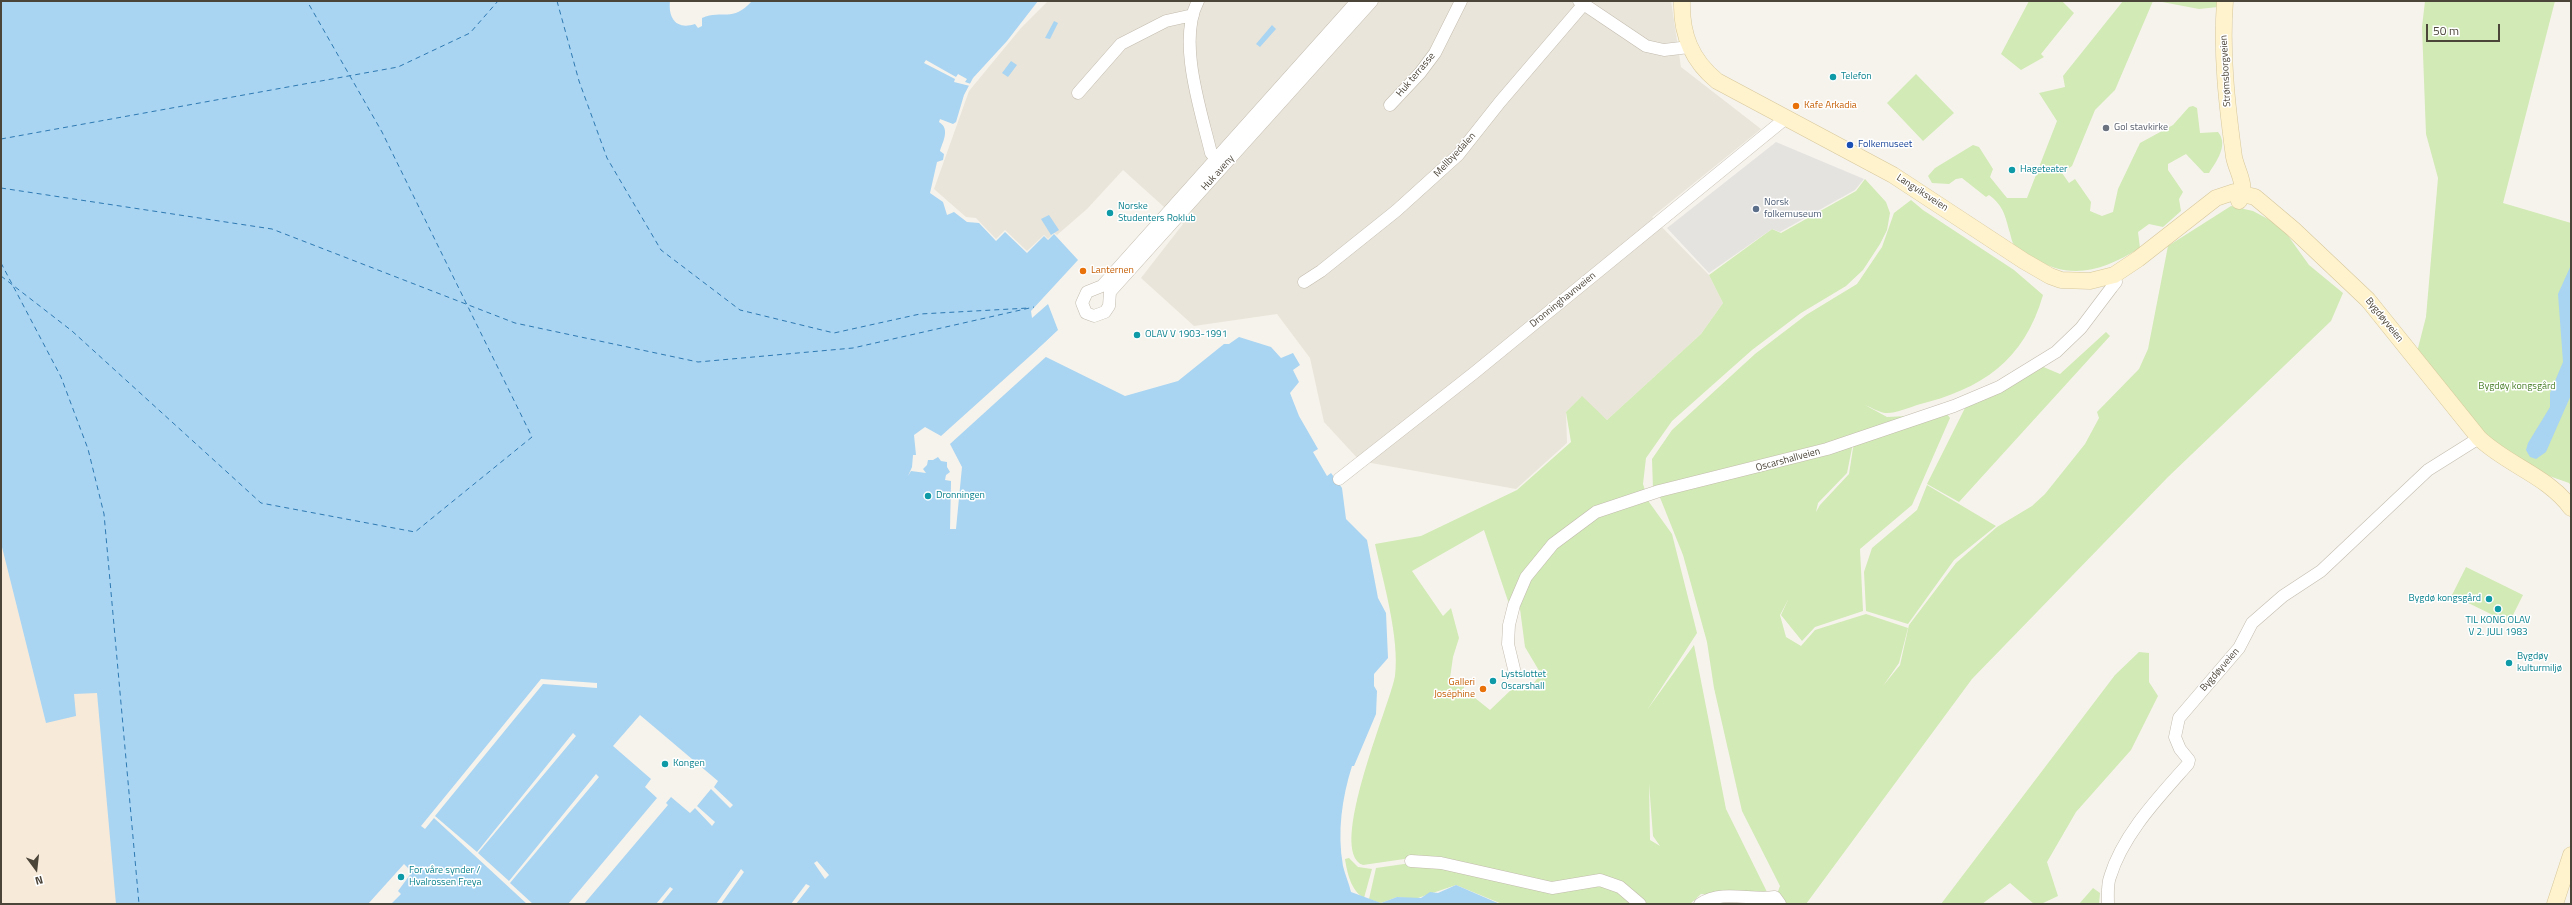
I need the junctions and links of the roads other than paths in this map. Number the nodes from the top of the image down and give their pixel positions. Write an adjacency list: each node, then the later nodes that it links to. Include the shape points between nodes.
1 (1198, 1): 8 (street)
2 (1357, 1): 9 (street, Huk aveny)
3 (1372, 1): 9 (street, Huk aveny)
4 (1461, 1): 12 (street, Huk terrasse, via 1435,52 1420,73)
5 (1682, 1): 10 (street, Langviksveien, via 1683,22)
6 (2225, 1): 15 (street, Strømsborgveien, via 2224,80 2235,164 2232,176)
7 (1581, 3): 10 (street, via 1646,46 1664,50); 19 (street, Mellbyedalen, via 1458,155 1396,211)
8 (1193, 15): 11 (street, via 1166,21 1121,44); 14 (street, via 1190,53 1211,152)
9 (1351, 16): 14 (street, Huk aveny)
10 (1689, 47): 13 (street, Langviksveien, via 1701,66 1717,81)
11 (1078, 93)
12 (1390, 105)
13 (1786, 118): 18 (street, Langviksveien, via 1908,183 2024,262 2050,276 2081,281 2098,280); 21 (street, Dronninghavnveien, via 1474,373)
14 (1220, 163): 17 (street, Huk aveny)
15 (2238, 195): 16 (street, Langviksveien); 18 (street, Langviksveien, via 2200,212)
16 (2276, 214): 20 (street, Bygdøyveien, via 2368,300)
17 (1167, 222): 17 (street, Huk aveny, via 1102,286 1087,292 1082,303 1086,313 1094,316 1105,312 1109,306 1110,292)
18 (2114, 274): 23 (street, Oscarshallveien, via 2116,282 2081,328 2056,352 1999,387 1954,406 1827,449 1660,491 1596,512 1553,544 1526,578 1514,605 1509,625 1508,644)
19 (1304, 282)
20 (2479, 438): 22 (street, Bygdøyveien, via 2501,456 2552,488); 29 (street, Bygdøyveien, via 2428,470 2322,571 2283,596 2252,623 2240,648 2179,718 2175,737 2188,764 2157,800 2118,854 2109,878)
21 (1339, 479)
22 (2571, 508)
23 (1514, 669)
24 (2571, 855): 30 (street)
25 (1411, 861): 26 (street, via 1441,863 1552,888 1600,880 1620,887)
26 (1640, 904)
27 (1700, 904): 28 (street, via 1717,897 1737,896 1759,899 1775,897)
28 (1780, 904)
29 (2108, 904)
30 (2555, 904)

